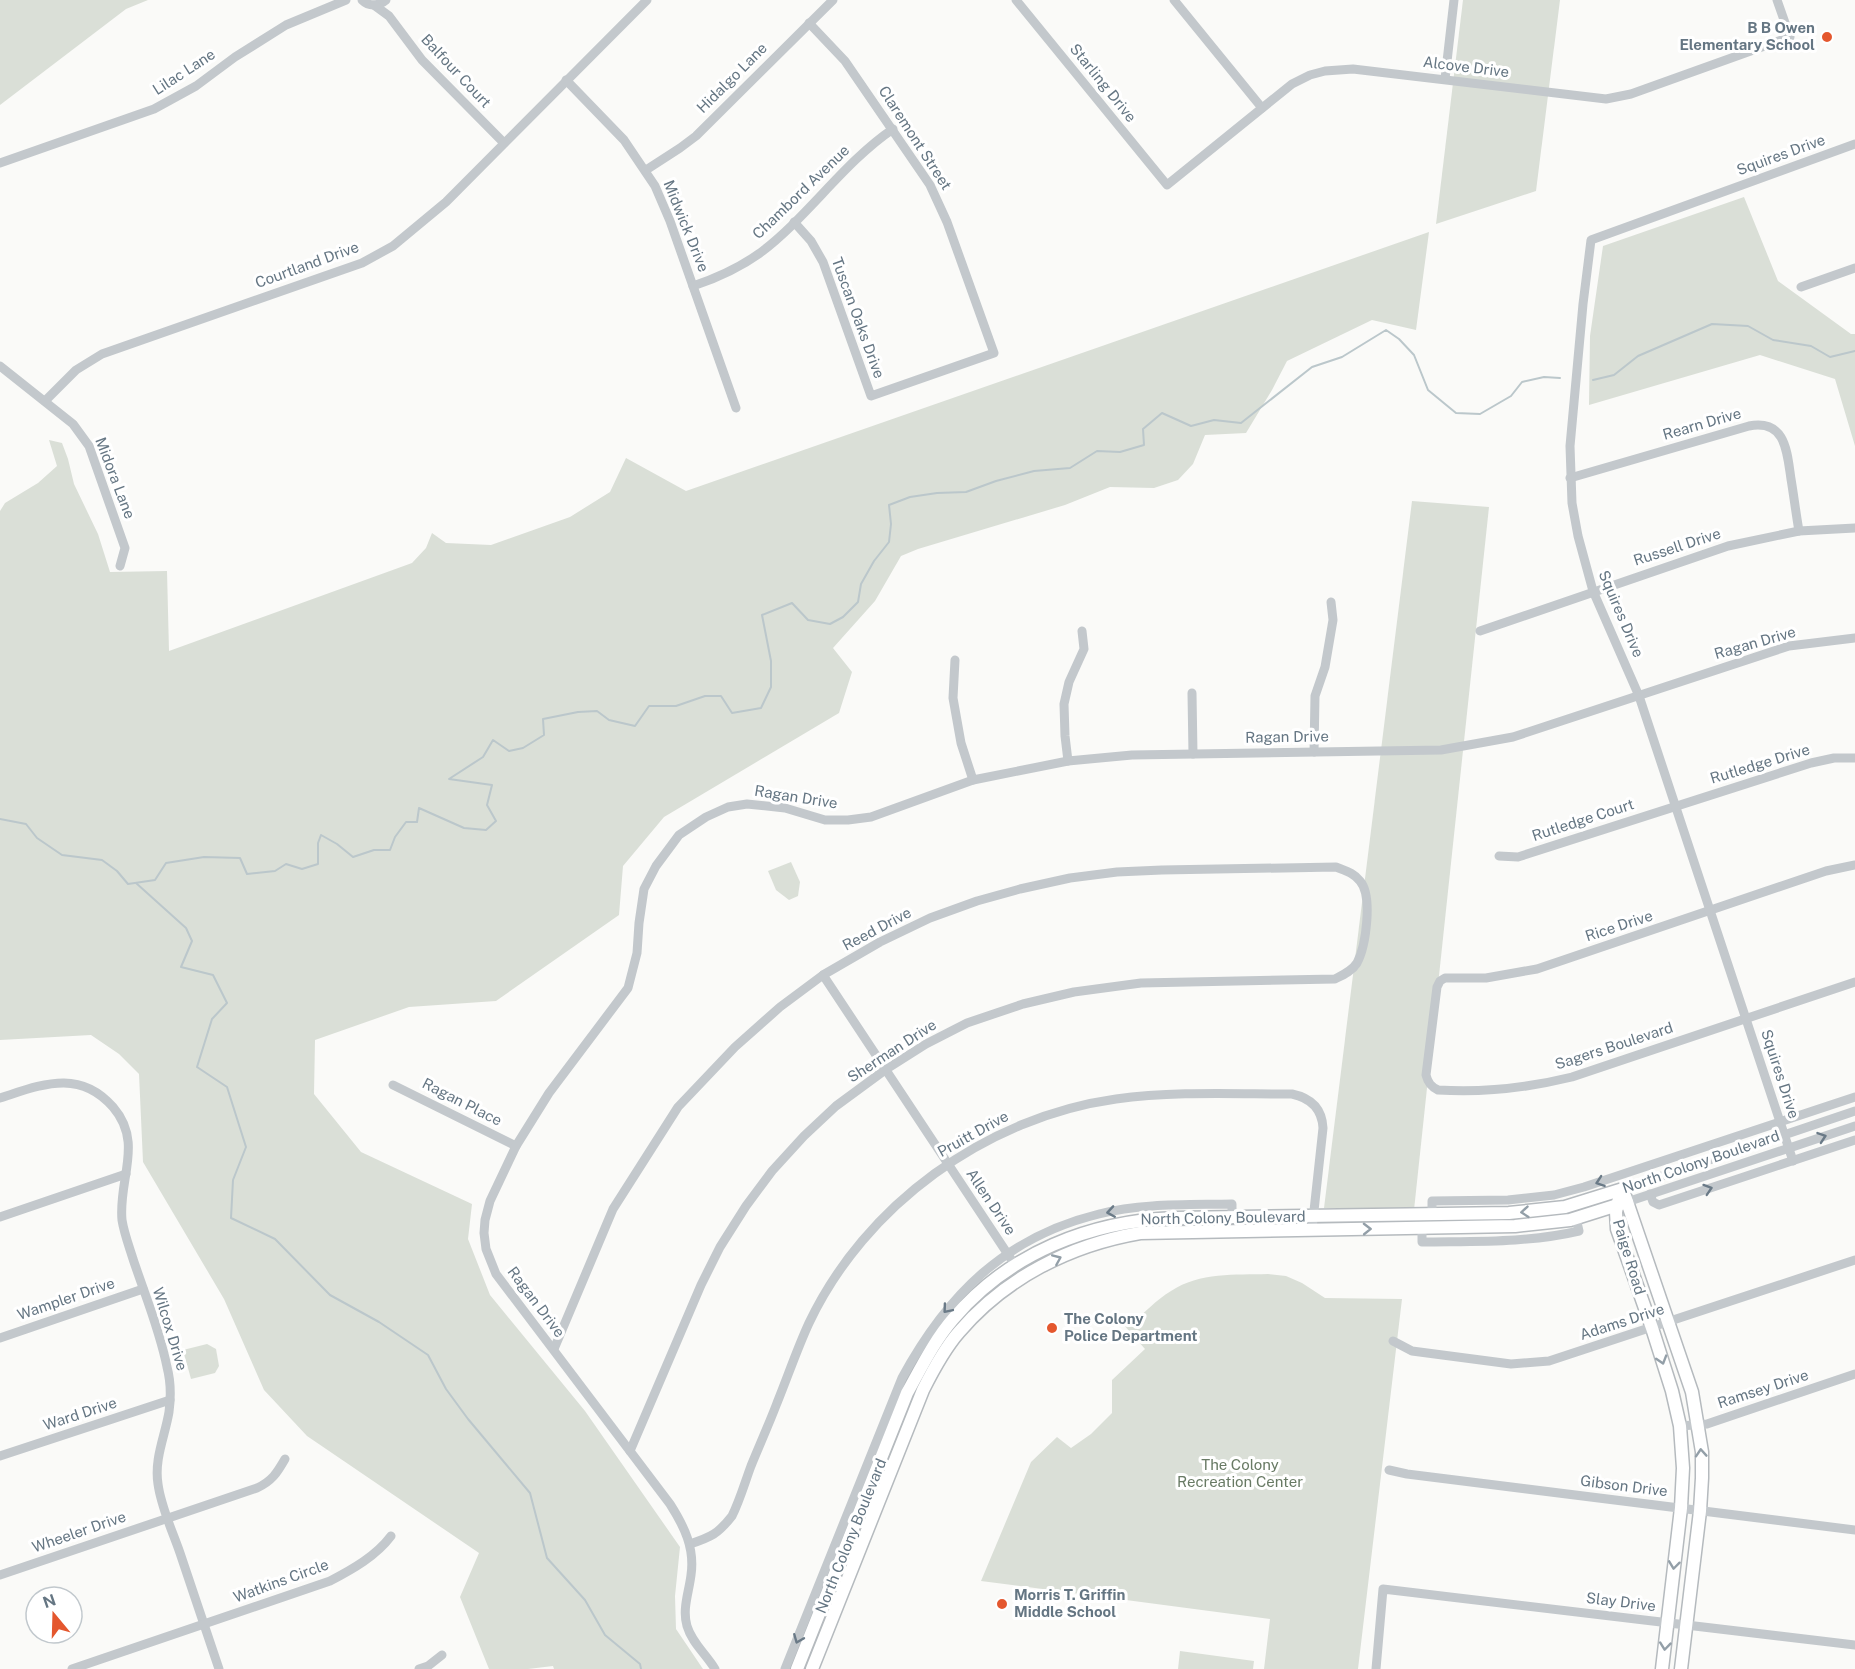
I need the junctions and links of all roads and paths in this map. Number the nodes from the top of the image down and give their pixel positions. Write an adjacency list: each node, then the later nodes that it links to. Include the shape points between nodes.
1 (343, 0): 19 (street, Lilac Lane, via 286,25 196,86 154,109)
2 (362, 0): 10 (street, Balfour Court)
3 (647, 0): 14 (street, Courtland Drive)
4 (833, 0): 12 (street, Hidalgo Lane)
5 (1016, 0): 21 (street, Starling Drive)
6 (1174, 0): 15 (street)
7 (1454, 0): 13 (street)
8 (1777, 0): 13 (street, Alcove Drive, via 1790,37 1631,94 1606,99)
9 (386, 1): 10 (street); 11 (street, Balfour Court)
10 (374, 5): 11 (street, Balfour Court)
11 (390, 16): 17 (street, Balfour Court, via 422,60)
12 (809, 23): 16 (street, Claremont Street, via 845,61); 20 (street, Hidalgo Lane, via 696,136)
13 (1445, 79): 15 (street, Alcove Drive, via 1330,70 1296,82)
14 (566, 80): 17 (street, Courtland Drive); 20 (street, Midwick Drive, via 621,136)
15 (1262, 108): 21 (street, Alcove Drive)
16 (893, 129): 22 (street, Chambord Avenue, via 872,144); 27 (street, Claremont Street, via 943,210 994,352)
17 (504, 143): 28 (street, Courtland Drive, via 446,202 393,246 362,262 102,354 76,370)
18 (1855, 144): 30 (street, Squires Drive, via 1591,240 1582,304)
19 (0, 163)
20 (646, 170): 24 (street, Midwick Drive, via 667,211)
21 (1167, 185)
22 (794, 222): 24 (street, Chambord Avenue, via 748,261); 27 (street, Tuscan Oaks Drive, via 822,259)
23 (1855, 268): 25 (street)
24 (693, 286): 29 (street, Midwick Drive)
25 (1801, 287)
26 (0, 366): 28 (street, Midora Lane)
27 (871, 396)
28 (45, 401): 33 (street, Midora Lane, via 74,424 88,446 125,548)
29 (736, 408)
30 (1570, 478): 32 (street, Rearn Drive, via 1765,424 1786,445); 34 (street, Squires Drive, via 1578,536)
31 (1855, 528): 32 (street, Russell Drive)
32 (1799, 531): 34 (street, Russell Drive, via 1728,546)
33 (120, 566)
34 (1593, 591): 37 (street, Russell Drive); 41 (street, Squires Drive)
35 (1331, 602): 42 (street, via 1329,644 1315,696)
36 (1082, 631): 45 (street, via 1084,649 1064,704)
37 (1480, 631)
38 (1855, 638): 41 (street, Ragan Drive, via 1789,646)
39 (955, 660): 46 (street, via 953,698)
40 (1192, 693): 43 (street)
41 (1639, 696): 42 (street, Ragan Drive, via 1479,745 1441,750); 47 (street, Squires Drive)
42 (1314, 752): 43 (street, Ragan Drive)
43 (1193, 754): 45 (street, Ragan Drive)
44 (1855, 758): 47 (street, Rutledge Drive, via 1811,763)
45 (1068, 761): 46 (street, Ragan Drive)
46 (973, 780): 65 (street, Ragan Drive, via 871,817 848,820 825,820 785,808 747,804 728,807 679,835 644,889 638,953 628,988 553,1087)
47 (1675, 805): 48 (street, Rutledge Court, via 1518,857); 50 (street, Squires Drive)
48 (1499, 856)
49 (1855, 865): 50 (street, Rice Drive, via 1826,871)
50 (1710, 911): 54 (street, Squires Drive); 55 (street, Rice Drive, via 1537,969 1486,978 1444,978 1437,987)
51 (1365, 924): 52 (street, Reed Drive, via 1367,891 1351,872 1336,867 1117,872 1070,878 977,901 880,942); 56 (street, Sherman Drive, via 1356,965 1335,980 1141,983 1074,992 967,1023)
52 (823, 975): 56 (street, Allen Drive); 89 (street, Reed Drive, via 735,1047 678,1107 613,1209)
53 (1855, 982): 54 (street, Sagers Boulevard)
54 (1745, 1017): 55 (street, Sagers Boulevard, via 1572,1077 1472,1092 1433,1088 1428,1081); 61 (street, Squires Drive)
55 (1431, 1033)
56 (885, 1070): 68 (street, Allen Drive); 94 (street, Sherman Drive, via 836,1106 804,1136 746,1206 701,1285)
57 (393, 1084): 65 (street, Ragan Place)
58 (1855, 1097): 61 (street)
59 (0, 1098): 69 (street, Wilcox Drive, via 59,1082 78,1084 102,1096 126,1131 130,1145)
60 (1855, 1111): 63 (street, North Colony Boulevard)
61 (1780, 1121): 63 (street, Squires Drive); 73 (street, one-way to 73, via 1584,1187 1508,1200 1432,1201)
62 (1855, 1125): 66 (street, North Colony Boulevard, one-way to 62)
63 (1784, 1134): 66 (street, Squires Drive); 70 (street, North Colony Boulevard)
64 (1855, 1140): 67 (street)
65 (516, 1146): 89 (street, Ragan Drive, via 490,1201 485,1220 486,1249 496,1274)
66 (1789, 1148): 67 (street, Squires Drive); 71 (street, North Colony Boulevard)
67 (1793, 1161): 71 (street, one-way to 67, via 1659,1205)
68 (948, 1163): 75 (street, Pruitt Drive, via 995,1136 1037,1118 1081,1106 1165,1095 1292,1094 1311,1101 1322,1117); 80 (street, Allen Drive); 103 (street, Pruitt Drive, via 896,1206 855,1249 810,1322 732,1516 710,1538)
69 (126, 1174): 76 (street); 84 (street, Wilcox Drive, via 122,1220)
70 (1623, 1189): 72 (main road, Paige Road); 73 (main road, North Colony Boulevard, one-way to 73, via 1546,1210)
71 (1650, 1194): 72 (street, North Colony Boulevard)
72 (1622, 1203): 74 (main road, North Colony Boulevard); 78 (main road, Paige Road); 85 (main road, Paige Road)
73 (1432, 1214): 75 (main road, North Colony Boulevard)
74 (1592, 1214): 78 (main road, via 1603,1217); 79 (main road, North Colony Boulevard, one-way to 74, via 1515,1226)
75 (1314, 1216): 77 (main road, North Colony Boulevard); 79 (street, Pruitt Drive)
76 (0, 1217)
77 (1232, 1217): 80 (street, one-way to 80, via 1232,1204 1144,1207 1100,1214 1057,1227); 82 (main road, North Colony Boulevard, via 1130,1221 1088,1231)
78 (1617, 1229): 86 (main road, Paige Road)
79 (1312, 1230): 83 (main road, North Colony Boulevard, one-way to 79, via 1094,1244 1140,1233)
80 (1008, 1253): 82 (street, Allen Drive); 114 (street, one-way to 114, via 978,1276 946,1309 902,1378)
81 (1855, 1260): 85 (street, Adams Drive)
82 (1015, 1265): 83 (main road); 115 (main road, North Colony Boulevard, via 953,1319 928,1354 907,1393)
83 (1021, 1278): 116 (main road, North Colony Boulevard, via 982,1308 938,1360)
84 (143, 1289): 87 (street, Wampler Drive); 91 (street, Wilcox Drive, via 167,1365)
85 (1668, 1322): 86 (street, Adams Drive); 92 (main road, Paige Road, via 1692,1392)
86 (1652, 1328): 88 (street, Adams Drive, via 1549,1361 1511,1364 1412,1351); 93 (main road, Paige Road, one-way to 93)
87 (0, 1338)
88 (1393, 1341)
89 (554, 1349): 94 (street, Ragan Drive)
90 (1855, 1374): 92 (street, Ramsey Drive)
91 (170, 1400): 95 (street, Ward Drive); 100 (street, Wilcox Drive, via 157,1473)
92 (1698, 1425): 93 (street, Ramsey Drive); 99 (main road, Paige Road, one-way to 92)
93 (1680, 1426): 98 (main road, Paige Road)
94 (630, 1452): 103 (street, Ragan Drive, via 670,1504)
95 (0, 1456)
96 (285, 1459): 100 (street, Wheeler Drive, via 269,1483)
97 (1389, 1470): 98 (street, Gibson Drive)
98 (1682, 1508): 99 (street, Gibson Drive); 105 (main road, Paige Road, one-way to 105)
99 (1700, 1511): 101 (street, Gibson Drive); 107 (main road, Paige Road)
100 (167, 1517): 104 (street, Wheeler Drive); 106 (street, Wilcox Drive)
101 (1855, 1530)
102 (392, 1536): 106 (street, Watkins Circle, via 382,1548 330,1581)
103 (690, 1544): 113 (street, Ragan Drive, via 687,1625 693,1641)
104 (0, 1575)
105 (1667, 1622): 107 (street, Slay Drive); 117 (street, Slay Drive, via 1383,1588); 118 (main road, Paige Road, one-way to 118)
106 (204, 1624): 110 (street, Watkins Circle); 111 (street, Wilcox Drive)
107 (1686, 1625): 108 (street, Slay Drive); 119 (main road, Paige Road)
108 (1855, 1645)
109 (442, 1655): 112 (street)
110 (72, 1669)
111 (219, 1669)
112 (418, 1669)
113 (715, 1669)
114 (785, 1669)
115 (797, 1669)
116 (812, 1669)
117 (1376, 1669)
118 (1662, 1669)
119 (1681, 1669)

